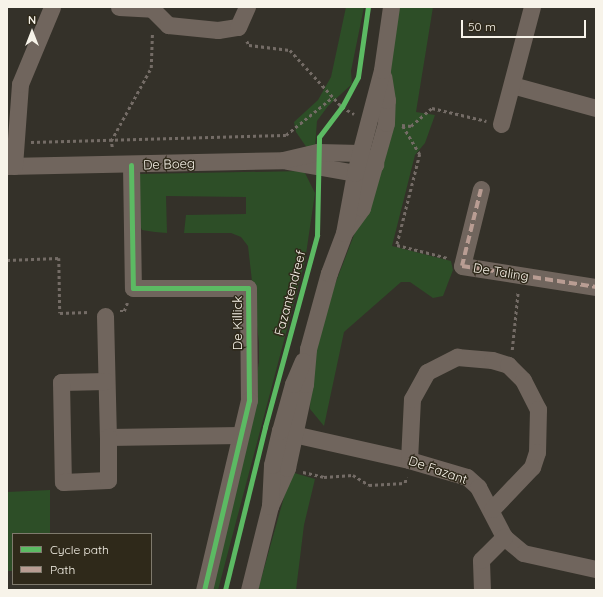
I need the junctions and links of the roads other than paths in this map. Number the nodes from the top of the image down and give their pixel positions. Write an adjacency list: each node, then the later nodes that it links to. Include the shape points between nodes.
1 (52, 7): 14 (street, via 20,84 15,142)
2 (119, 7): 3 (street, via 152,9 168,25 218,30 238,27)
3 (247, 7)
4 (391, 7): 6 (street)
5 (532, 7): 7 (street)
6 (382, 70): 10 (street); 12 (street, via 387,100 386,123)
7 (512, 85): 8 (street); 9 (street)
8 (596, 108)
9 (501, 124)
10 (360, 153): 11 (street, De Boeg, via 318,152); 12 (street); 15 (street)
11 (283, 160): 13 (street, De Boeg); 15 (street, De Boeg)
12 (376, 164): 15 (street); 17 (street, via 362,208)
13 (131, 165): 14 (street, De Boeg); 22 (street, De Killick, via 133,288 248,288 249,400)
14 (10, 166)
15 (355, 173): 17 (street)
16 (481, 189): 18 (street, De Taling, via 462,266)
17 (344, 233): 21 (street, via 327,280 308,349 306,384)
18 (596, 287)
19 (106, 313): 20 (street)
20 (106, 381): 23 (street); 23 (street, via 61,382 63,482 108,480)
21 (287, 433): 24 (street, De Fazant); 25 (street, via 272,466); 25 (street, via 287,468)
22 (240, 435): 23 (street); 29 (street, De Killick)
23 (108, 437)
24 (409, 460): 26 (street, De Fazant, via 468,477); 26 (street, via 412,400 427,372 457,356 492,360 508,365 523,380 538,409 537,452 532,467)
25 (270, 506): 30 (street)
26 (492, 509): 27 (street, De Fazant)
27 (504, 537): 28 (street, De Fazant, via 523,553); 31 (street, via 481,560)
28 (596, 569)
29 (204, 590)
30 (249, 590)
31 (482, 590)

